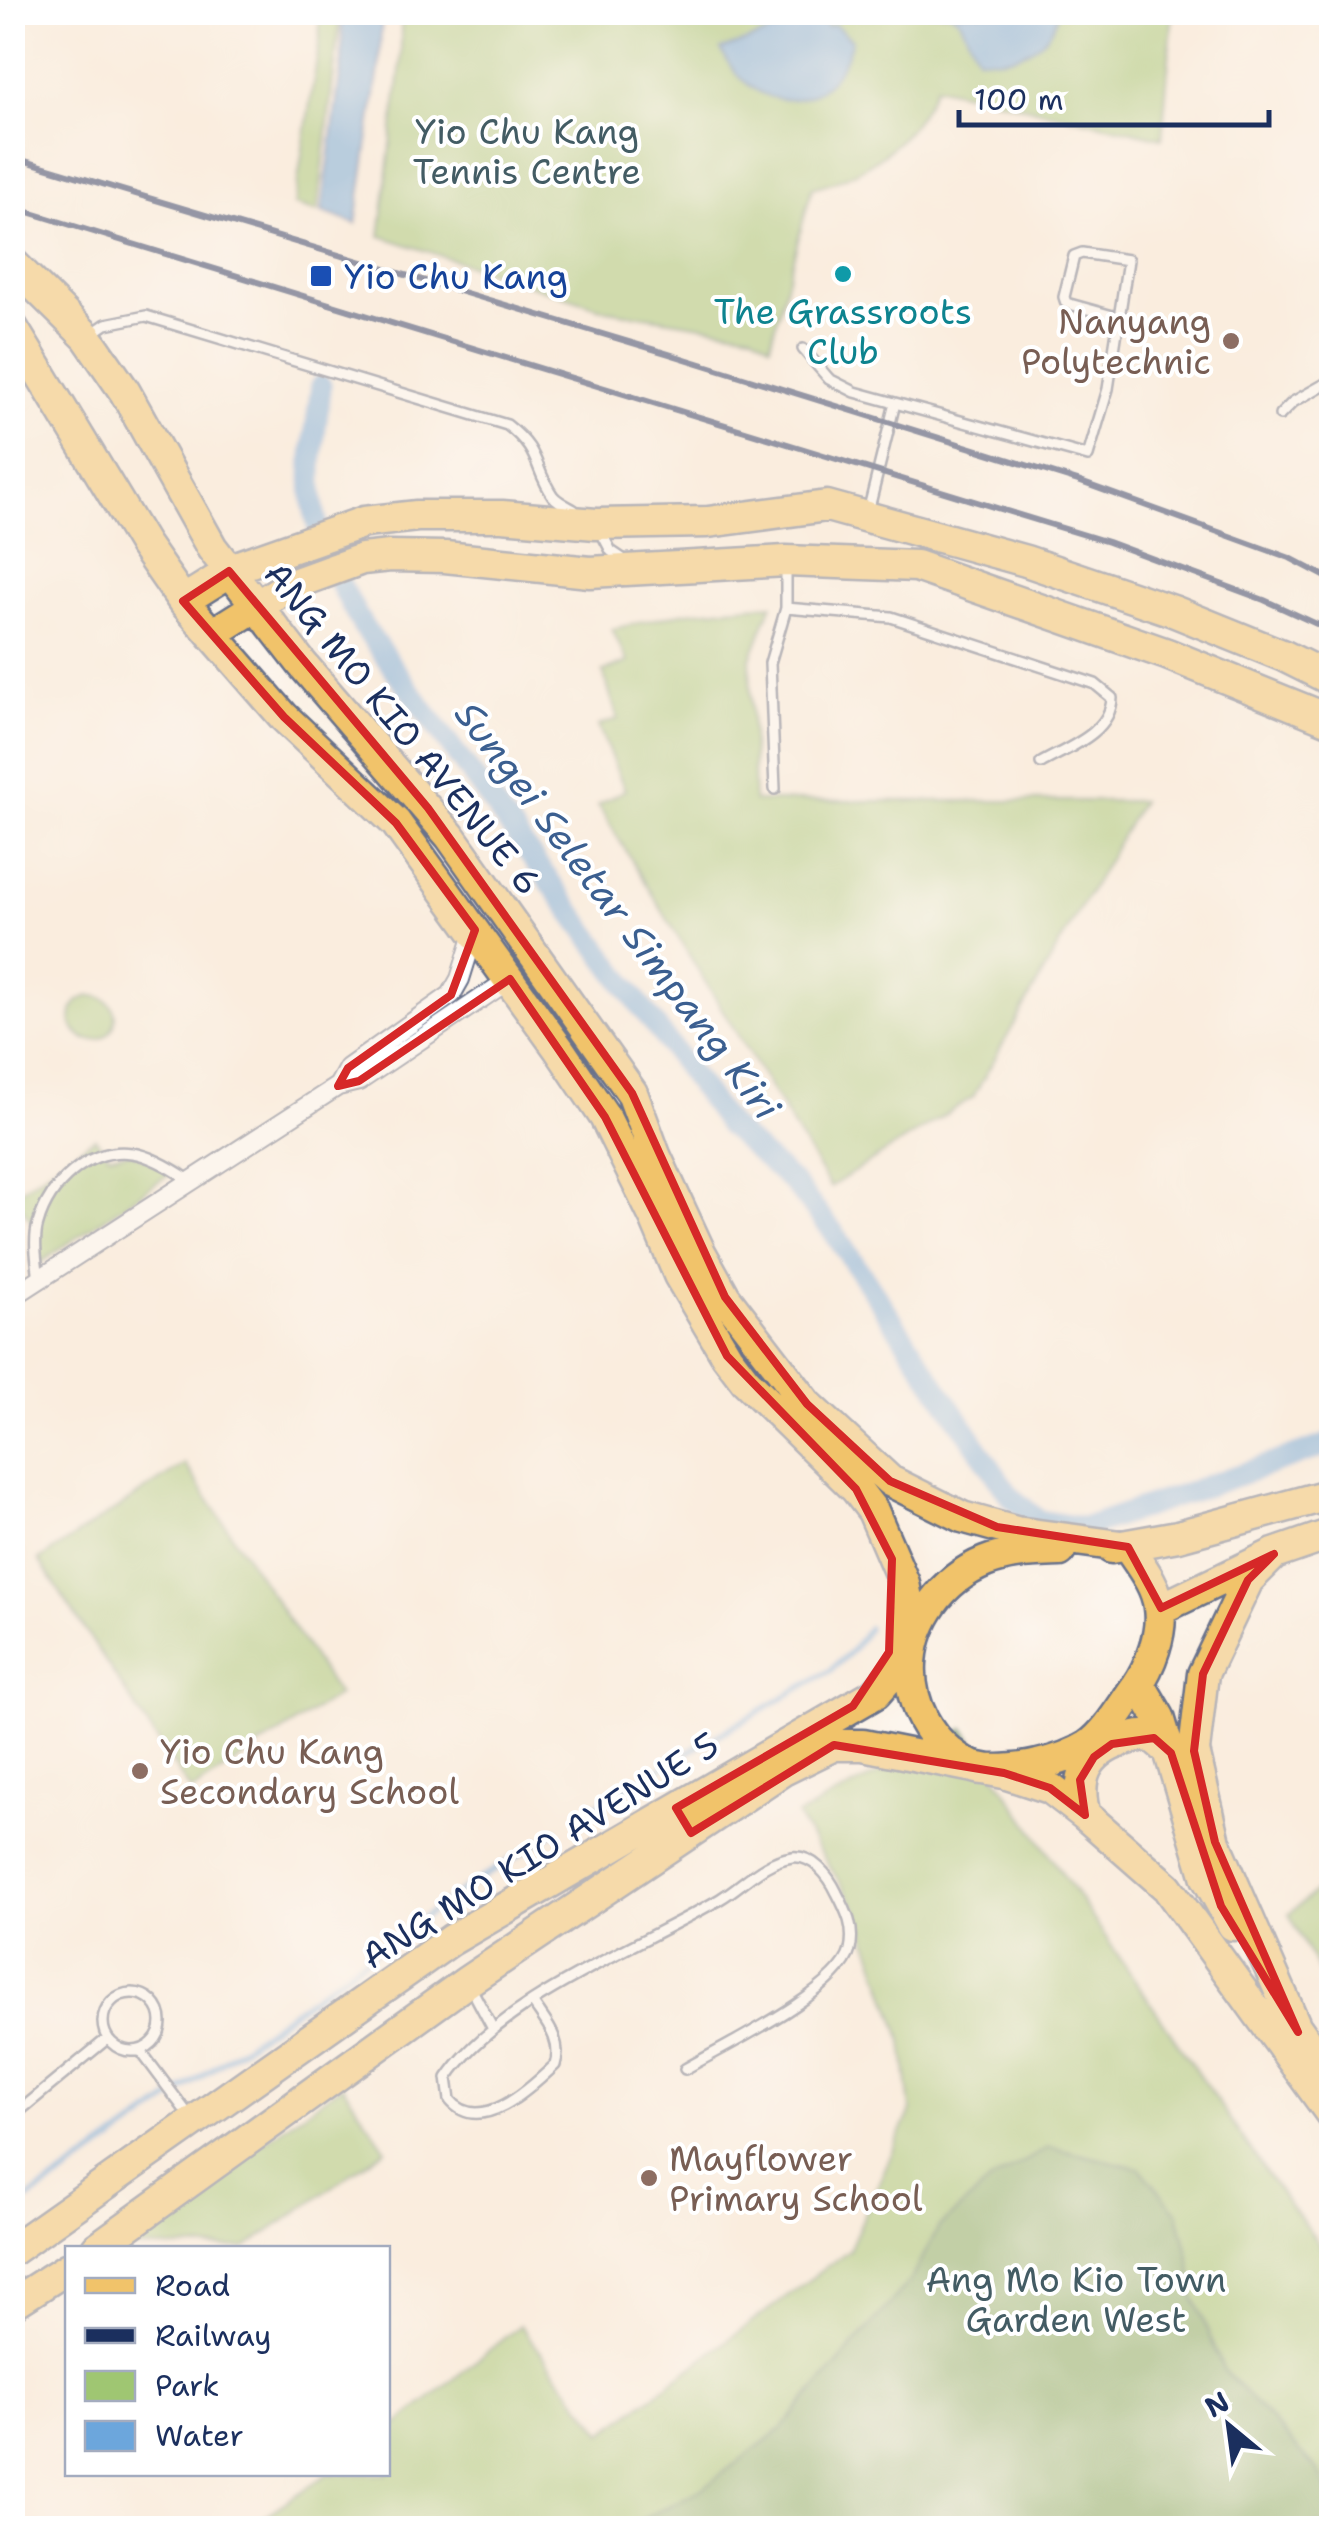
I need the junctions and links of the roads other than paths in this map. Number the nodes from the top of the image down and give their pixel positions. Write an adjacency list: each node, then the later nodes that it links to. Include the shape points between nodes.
1 (13, 264): 4 (main road, ANG MO KIO AVENUE 6)
2 (1120, 318): 2 (lane, via 1069,306 1064,297 1077,254 1128,260); 7 (lane, via 1088,456)
3 (12, 326): 14 (main road, ANG MO KIO AVENUE 6)
4 (87, 337): 10 (lane, via 106,324 146,316 507,425 535,454 554,498); 13 (main road, ANG MO KIO AVENUE 6)
5 (804, 350): 7 (lane, via 829,379)
6 (1332, 380): 8 (lane)
7 (895, 403): 9 (lane)
8 (1280, 415)
9 (868, 516): 10 (main road, via 827,506 708,522); 18 (main road, via 1174,611)
10 (596, 524): 12 (lane, via 611,551); 13 (main road, via 502,516 364,522)
11 (786, 561): 12 (main road); 16 (lane); 19 (main road, via 916,566)
12 (652, 570): 15 (main road, via 590,572 390,556 362,559 288,586)
13 (229, 571): 14 (main road); 15 (main road, ANG MO KIO AVENUE 6)
14 (183, 601): 17 (main road, ANG MO KIO AVENUE 6)
15 (258, 605): 17 (main road); 29 (main road, ANG MO KIO AVENUE 6, via 450,836 632,1093 725,1297 807,1404 890,1481)
16 (786, 608): 20 (lane, via 891,618 1095,684 1112,698 1111,712 1095,732); 21 (lane, via 770,663)
17 (212, 634): 22 (main road, ANG MO KIO AVENUE 6, via 284,717 396,823)
18 (1332, 680)
19 (1332, 720)
20 (1041, 763)
21 (775, 789)
22 (475, 930): 23 (main road, ANG MO KIO AVENUE 6); 24 (street, via 450,995 348,1068)
23 (510, 979): 24 (street, via 359,1081); 33 (main road, ANG MO KIO AVENUE 6, via 605,1117 679,1275 727,1356 856,1489)
24 (338, 1086): 25 (street)
25 (189, 1180): 26 (street); 26 (lane, via 130,1152 81,1166 61,1180 36,1228)
26 (39, 1279): 27 (street)
27 (12, 1297)
28 (1332, 1494): 31 (main road)
29 (962, 1517): 31 (main road, ANG MO KIO AVENUE 6); 33 (main road, via 971,1543 958,1566 925,1577)
30 (1332, 1534): 32 (main road)
31 (1128, 1548): 34 (main road); 35 (main road, via 1014,1554 986,1562 933,1600)
32 (1274, 1554): 34 (main road); 45 (main road, via 1248,1580 1203,1674 1194,1750 1215,1842)
33 (892, 1559): 35 (main road, ANG MO KIO AVENUE 6, via 910,1614); 37 (main road, via 896,1623 889,1652)
34 (1160, 1609): 36 (main road)
35 (909, 1655): 37 (main road, ANG MO KIO AVENUE 5); 39 (main road, via 912,1693 926,1725)
36 (1139, 1683): 38 (main road, via 1160,1717); 39 (main road, via 1091,1744 1064,1759 1023,1769)
37 (853, 1706): 41 (main road, ANG MO KIO AVENUE 5)
38 (1170, 1753): 40 (main road, via 1141,1735 1094,1757 1080,1780); 45 (main road, via 1220,1906)
39 (973, 1768): 40 (main road, via 1050,1788); 41 (main road, ANG MO KIO AVENUE 5, via 899,1750 834,1745)
40 (1086, 1815): 51 (main road, via 1167,1888)
41 (684, 1820): 42 (main road, ANG MO KIO AVENUE 5); 50 (main road, ANG MO KIO AVENUE 5, via 451,1940)
42 (468, 1981): 44 (lane); 53 (main road, ANG MO KIO AVENUE 5)
43 (533, 2004): 44 (lane); 44 (lane, via 556,2038 554,2065 494,2110 466,2114 450,2100 447,2078); 48 (lane, via 768,1865 808,1859 832,1882 850,1916 850,1954 832,1979 792,2007)
44 (493, 2029)
45 (1298, 2032): 49 (main road)
46 (108, 2038): 47 (lane, via 125,2051); 47 (lane, via 103,2015 110,2001 139,1992 161,2013 154,2042); 52 (lane)
47 (140, 2050): 50 (lane)
48 (685, 2069)
49 (1332, 2078)
50 (188, 2114): 54 (main road, ANG MO KIO AVENUE 5)
51 (1332, 2115)
52 (12, 2118)
53 (100, 2246)
54 (12, 2250)
55 (65, 2270): 56 (main road)
56 (12, 2304)

